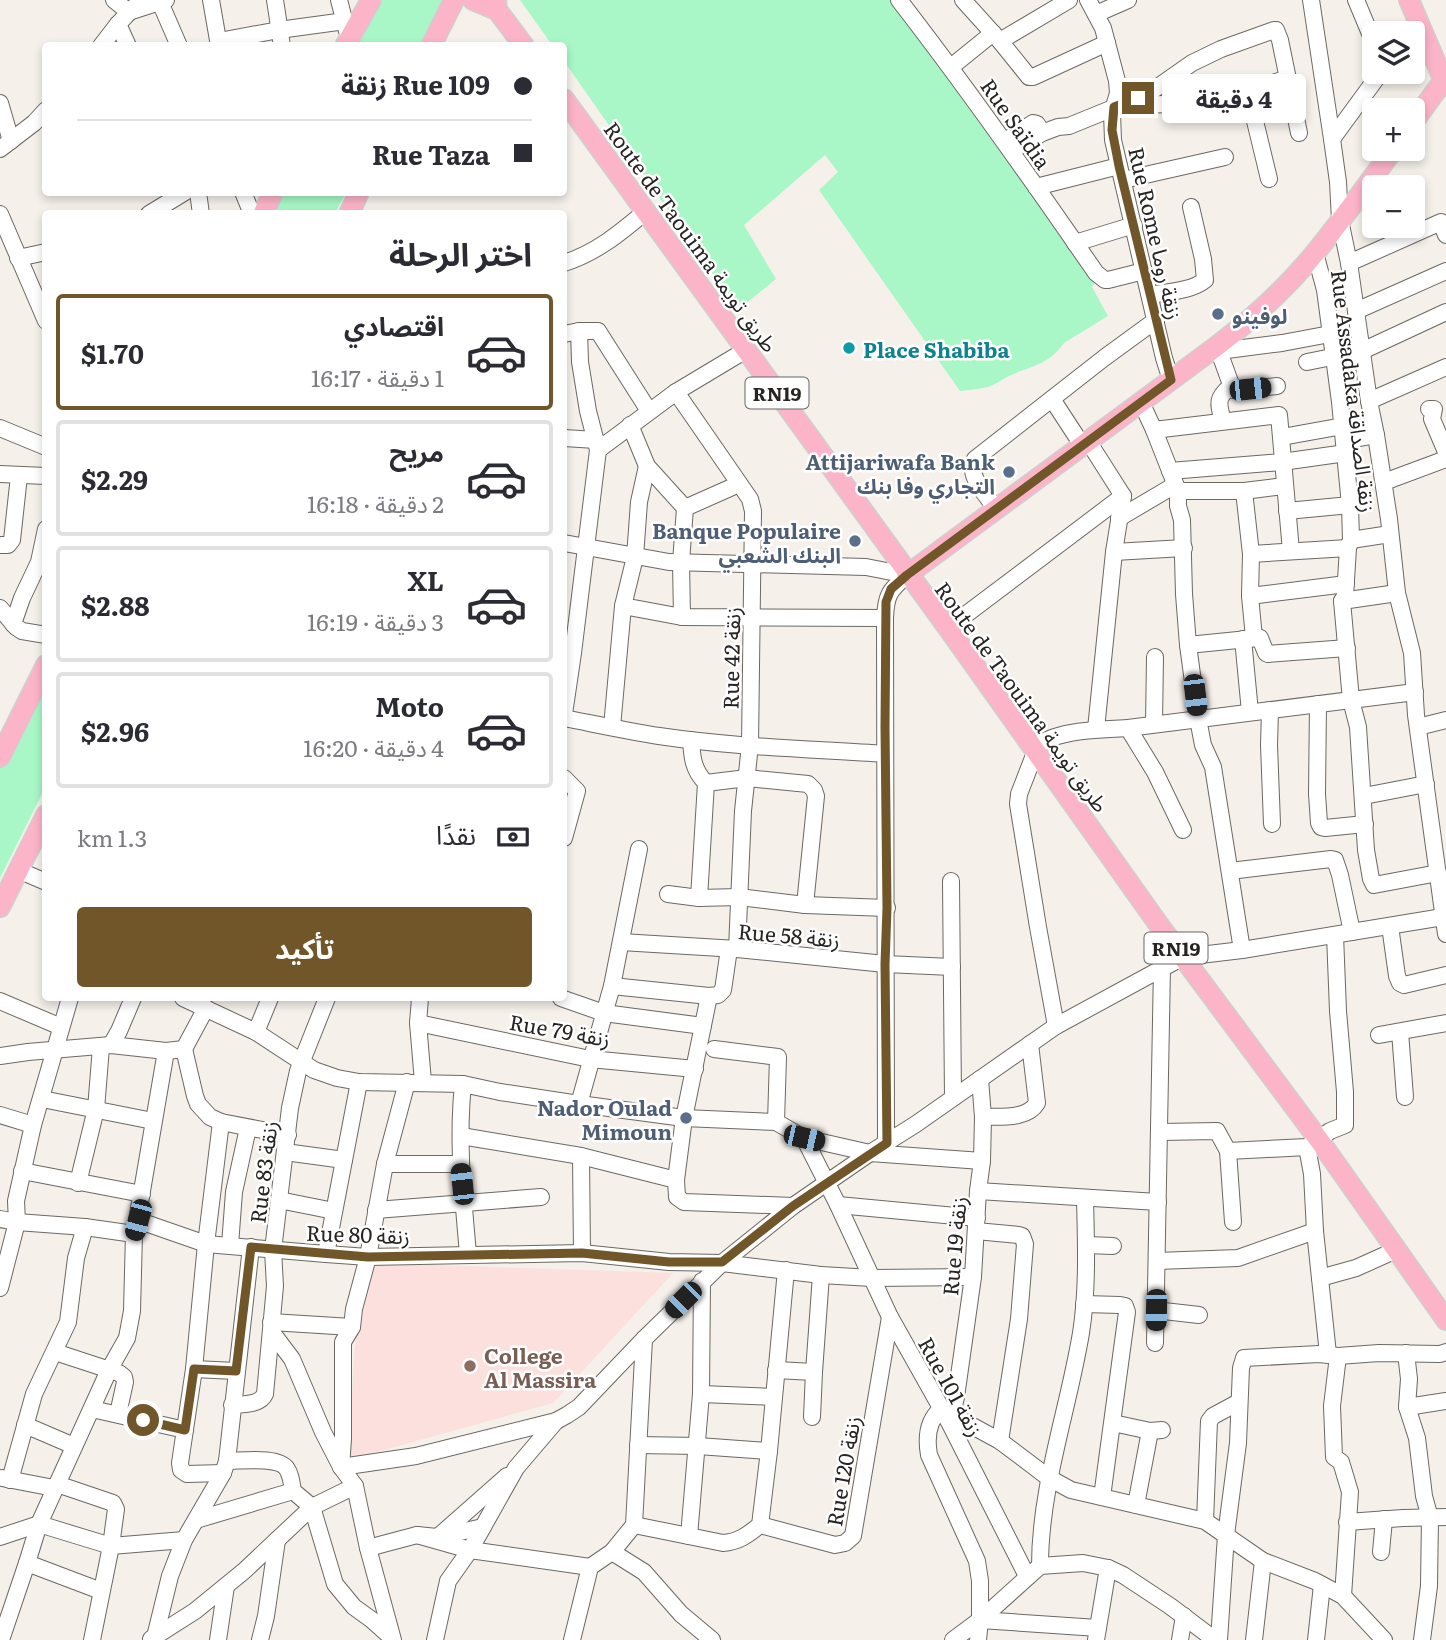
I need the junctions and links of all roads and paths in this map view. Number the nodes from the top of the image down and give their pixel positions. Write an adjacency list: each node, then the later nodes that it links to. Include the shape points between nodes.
1 (114, 0): 19 (street)
2 (141, 0): 19 (street)
3 (211, 0): 27 (street)
4 (275, 0): 23 (street)
5 (339, 0): 21 (street)
6 (371, 0): 21 (main road)
7 (454, 0): 29 (main road)
8 (473, 0): 17 (main road)
9 (899, 0): 32 (street, Rue Saïdia)
10 (964, 0): 22 (street)
11 (1069, 0): 22 (street)
12 (1128, 0): 18 (street)
13 (1311, 0): 43 (street)
14 (1356, 0): 20 (street)
15 (1409, 0): 34 (main road)
16 (163, 1): 19 (street); 26 (street)
17 (497, 5): 30 (main road)
18 (1092, 7): 31 (street, Rue Rome زنقة روما)
19 (123, 18): 24 (street); 25 (street)
20 (1365, 21)
21 (346, 36): 23 (street)
22 (997, 37): 31 (street, via 1030,77); 32 (street)
23 (281, 38): 28 (street)
24 (104, 42)
25 (127, 42)
26 (178, 42)
27 (219, 42)
28 (231, 42)
29 (433, 42)
30 (521, 42)
31 (1107, 43): 39 (street, Rue Rome زنقة روما)
32 (951, 67): 45 (street, Rue Saïdia)
33 (1288, 78): 36 (street); 39 (street, via 1274,30 1221,49); 42 (street)
34 (1445, 81): 40 (main road)
35 (1372, 84): 43 (street)
36 (1248, 92): 39 (street, via 1165,105); 49 (street)
37 (0, 103): 44 (street)
38 (567, 103): 54 (main road, Route de Taouima طريق تويمة / RN19)
39 (1119, 106): 45 (street); 48 (street, Rue Rome زنقة روما, via 1112,130)
40 (1425, 107)
41 (42, 114): 44 (street)
42 (1299, 133)
43 (1332, 139): 55 (street)
44 (6, 145)
45 (1008, 146): 50 (street, Rue Saïdia)
46 (1225, 158): 48 (street)
47 (1385, 161): 55 (main road)
48 (1121, 173): 50 (street); 57 (street, Rue Rome زنقة روما)
49 (1269, 179)
50 (1036, 187): 59 (street, Rue Saïdia)
51 (178, 196): 53 (street)
52 (1191, 207): 67 (street, via 1205,278)
53 (156, 210)
54 (645, 212): 63 (street, via 599,248); 75 (main road, Route de Taouima طريق تويمة / RN19)
55 (1340, 220): 61 (main road); 64 (street)
56 (2, 224): 62 (street)
57 (1134, 225): 59 (street); 65 (street, Rue Rome زنقة روما)
58 (1443, 228): 64 (street)
59 (1075, 243): 65 (street, Rue Saïdia, via 1105,280)
60 (42, 253): 62 (street)
61 (1315, 253): 73 (street, Rue Assadaka زنقة الصداقة); 74 (main road)
62 (18, 258): 69 (street)
63 (567, 262)
64 (1349, 263): 68 (street)
65 (1144, 271): 67 (street, Rue Rome زنقة روما)
66 (1446, 271): 68 (street)
67 (1150, 295): 71 (street, Rue Rome زنقة روما)
68 (1356, 311): 76 (street)
69 (42, 312)
70 (1446, 312): 76 (street)
71 (1156, 320): 80 (street, Rue Rome زنقة روما); 84 (street)
72 (571, 333): 87 (street, via 598,331); 99 (street)
73 (1330, 334): 74 (street); 77 (street, Rue Assadaka زنقة الصداقة)
74 (1218, 349): 80 (main road); 81 (street)
75 (746, 350): 83 (street); 132 (main road, Route de Taouima طريق تويمة / RN19)
76 (1363, 351): 77 (street); 85 (street)
77 (1333, 357): 78 (street); 96 (street, Rue Assadaka زنقة الصداقة)
78 (1307, 362)
79 (1446, 367): 85 (street)
80 (1171, 380): 86 (main road)
81 (1231, 386): 82 (street, via 1235,390); 89 (street, via 1219,398)
82 (1277, 386)
83 (676, 392): 87 (street); 109 (street, Rue 42 زنقة)
84 (1052, 399): 97 (street); 115 (street, via 972,463 972,472)
85 (1369, 401): 93 (street)
86 (1141, 402): 92 (street); 97 (main road)
87 (649, 411): 90 (street)
88 (1436, 414): 100 (street)
89 (1223, 421): 92 (street); 94 (street, via 1277,414)
90 (630, 425): 99 (street); 103 (street)
91 (0, 428): 98 (street)
92 (1154, 429): 107 (street)
93 (1376, 435): 96 (street); 108 (street)
94 (1282, 437): 96 (street); 102 (street)
95 (567, 439): 99 (street)
96 (1344, 440): 102 (street); 113 (street, Rue Assadaka زنقة الصداقة)
97 (1085, 443): 112 (street); 115 (main road)
98 (42, 445)
99 (597, 445): 124 (street)
100 (1446, 452)
101 (1446, 459): 108 (street)
102 (1282, 462): 107 (street); 110 (street)
103 (647, 466): 114 (street); 129 (street)
104 (0, 474): 105 (street)
105 (19, 476): 106 (street); 117 (street)
106 (42, 476)
107 (1174, 482): 111 (street); 118 (street); 125 (street)
108 (1384, 482): 119 (street)
109 (738, 484): 114 (street); 131 (street, Rue 42 زنقة, via 753,511)
110 (1284, 486): 111 (street); 116 (street)
111 (1244, 491): 128 (street)
112 (1123, 496): 118 (street); 143 (street)
113 (1350, 505): 116 (street); 121 (street, Rue Assadaka زنقة الصداقة)
114 (685, 508): 130 (street)
115 (996, 509): 132 (main road)
116 (1287, 511): 126 (street)
117 (7, 517): 122 (street, via 11,543)
118 (1119, 518): 127 (street)
119 (1390, 534): 121 (street); 134 (street)
120 (567, 544): 124 (street)
121 (1350, 544): 126 (street); 133 (street, Rue Assadaka زنقة الصداقة)
122 (0, 545)
123 (42, 546): 142 (street)
124 (586, 547): 129 (street); 148 (street)
125 (1184, 548): 127 (street); 146 (street)
126 (1291, 551): 128 (street)
127 (1114, 552): 163 (street)
128 (1251, 554): 135 (street)
129 (635, 557): 130 (street); 137 (street)
130 (681, 562): 131 (street); 139 (street)
131 (752, 565): 132 (street, via 866,567); 140 (street, Rue 42 زنقة)
132 (907, 575): 141 (street, via 887,596); 143 (main road, Route de Taouima طريق تويمة / RN19)
133 (1346, 584): 135 (street); 136 (street, Rue Assadaka زنقة الصداقة)
134 (1397, 593): 136 (street); 151 (street, via 1409,638)
135 (1250, 596): 145 (street)
136 (1342, 601): 147 (street, Rue Assadaka زنقة الصداقة)
137 (623, 606): 139 (street); 160 (street)
138 (0, 608): 142 (street)
139 (682, 617): 140 (street)
140 (751, 617): 141 (street); 165 (street, Rue 42 زنقة)
141 (885, 618): 167 (street)
142 (13, 624): 144 (street, via 22,631)
143 (948, 628): 166 (main road, Route de Taouima طريق تويمة / RN19)
144 (42, 634)
145 (1254, 641): 146 (street); 147 (street, via 1268,654); 155 (street)
146 (1188, 645): 157 (street)
147 (1347, 648): 152 (street, Rue Assadaka زنقة الصداقة)
148 (568, 653)
149 (1155, 657): 159 (street)
150 (42, 673): 168 (main road)
151 (1415, 692): 152 (street); 161 (street)
152 (1351, 700): 153 (street); 173 (street, Rue Assadaka زنقة الصداقة)
153 (1318, 704): 154 (street); 176 (street, via 1321,827)
154 (1270, 710): 155 (street); 175 (street)
155 (1250, 712): 157 (street)
156 (567, 717): 160 (street)
157 (1198, 719): 159 (street); 181 (street, via 1213,766)
158 (1446, 720): 161 (street)
159 (1153, 724): 162 (street)
160 (612, 727): 164 (street)
161 (1418, 727): 172 (street)
162 (1128, 728): 163 (street); 178 (street)
163 (1096, 729): 166 (street, via 1044,740)
164 (691, 740): 165 (street); 171 (street, via 695,767)
165 (750, 745): 167 (street); 169 (street, Rue 42 زنقة)
166 (1035, 750): 198 (main road, Route de Taouima طريق تويمة / RN19); 217 (street, via 1018,804)
167 (885, 754): 190 (street)
168 (0, 757)
169 (747, 778): 171 (street); 186 (street, Rue 42 زنقة); 188 (street, via 808,784 815,793)
170 (567, 781): 177 (street, via 577,791)
171 (706, 783): 187 (street)
172 (1426, 784): 173 (street); 182 (street)
173 (1364, 796): 176 (street, Rue Assadaka زنقة الصداقة)
174 (42, 823): 180 (main road)
175 (1272, 824)
176 (1365, 824): 182 (street, Rue Assadaka زنقة الصداقة, via 1374,885)
177 (567, 827)
178 (1184, 830)
179 (639, 849): 195 (street)
180 (18, 870): 183 (street); 189 (main road)
181 (1230, 871): 193 (street, via 1337,861); 197 (street)
182 (1438, 873): 191 (street)
183 (42, 880)
184 (951, 881): 200 (street)
185 (668, 894): 187 (street)
186 (739, 897): 187 (street); 188 (street); 196 (street, Rue 42 زنقة)
187 (699, 898)
188 (805, 905): 190 (street)
189 (0, 907)
190 (887, 908): 199 (street)
191 (1444, 916): 192 (street)
192 (1390, 926): 193 (street); 202 (street, via 1400,983)
193 (1352, 932): 194 (street)
194 (1335, 935): 197 (street); 255 (street, via 1345,1125)
195 (621, 942): 196 (street, Rue 58 زنقة); 203 (street)
196 (733, 949): 199 (street, Rue 58 زنقة); 204 (street, Rue 42 زنقة, via 721,993)
197 (1242, 950): 198 (street)
198 (1183, 957): 201 (street); 255 (main road, Route de Taouima طريق تويمة / RN19)
199 (885, 964): 200 (street, Rue 58 زنقة); 254 (street)
200 (953, 967): 238 (street)
201 (1162, 967): 217 (street); 250 (street)
202 (1446, 975)
203 (612, 986): 204 (street); 214 (street)
204 (709, 996): 219 (street)
205 (567, 1000): 214 (street)
206 (0, 1001): 218 (street)
207 (70, 1001): 218 (street)
208 (132, 1001): 224 (street, via 119,1031)
209 (190, 1001): 213 (street)
210 (269, 1001): 220 (street)
211 (326, 1001): 231 (street, Rue 83 زنقة)
212 (419, 1001): 215 (street)
213 (206, 1008): 220 (street); 226 (street)
214 (604, 1013): 219 (street); 230 (street)
215 (418, 1023): 230 (street, Rue 79 زنقة); 235 (street)
216 (1446, 1023): 221 (street)
217 (1056, 1026): 223 (street)
218 (61, 1027): 225 (street)
219 (703, 1027): 232 (street)
220 (256, 1032): 231 (street)
221 (1400, 1032): 222 (street); 237 (street)
222 (1379, 1035)
223 (1030, 1044): 233 (street); 243 (street, via 1035,1107 1025,1114)
224 (106, 1046): 225 (street); 228 (street); 241 (street)
225 (54, 1049): 229 (street); 239 (street)
226 (184, 1049): 228 (street); 246 (street, via 198,1104)
227 (714, 1049): 247 (street, via 778,1057)
228 (166, 1051): 245 (street)
229 (0, 1056)
230 (590, 1059): 232 (street, Rue 79 زنقة); 240 (street)
231 (302, 1062): 234 (street, via 324,1074); 251 (street, Rue 83 زنقة)
232 (695, 1069): 244 (street)
233 (980, 1079): 238 (street); 243 (street, Rue 19 زنقة)
234 (359, 1082): 235 (street); 260 (street)
235 (415, 1082): 236 (street); 262 (street)
236 (463, 1084): 240 (street); 252 (street)
237 (1405, 1097)
238 (953, 1098): 254 (street)
239 (41, 1099): 241 (street); 248 (street)
240 (579, 1104): 244 (street)
241 (96, 1109): 245 (street); 266 (street)
242 (0, 1115): 248 (street)
243 (983, 1117): 261 (street, Rue 19 زنقة)
244 (684, 1118): 247 (street); 265 (street)
245 (153, 1121): 269 (street)
246 (221, 1122): 249 (street); 286 (street)
247 (775, 1122): 253 (street)
248 (33, 1125): 264 (street)
249 (248, 1128): 251 (street); 287 (street, via 234,1192)
250 (1160, 1132): 256 (street, via 1217,1130); 273 (street)
251 (288, 1135): 257 (street, Rue 83 زنقة)
252 (461, 1136): 259 (street); 263 (street)
253 (804, 1138): 258 (street); 267 (street, Rue 101 زنقة)
254 (887, 1143): 258 (street)
255 (1313, 1144): 256 (street); 285 (street); 292 (main road, Route de Taouima طريق تويمة / RN19)
256 (1228, 1151): 281 (street)
257 (285, 1152): 260 (street); 272 (street, Rue 83 زنقة)
258 (870, 1153): 261 (street); 267 (street)
259 (581, 1156): 265 (street); 293 (street)
260 (344, 1160): 277 (street)
261 (982, 1161): 268 (street, Rue 19 زنقة)
262 (385, 1164): 263 (street); 278 (street)
263 (460, 1164): 274 (street)
264 (22, 1171): 266 (street); 280 (street)
265 (676, 1180): 276 (street, via 677,1197 684,1202)
266 (78, 1183): 269 (street)
267 (827, 1183): 275 (street, Rue 101 زنقة); 276 (street)
268 (978, 1191): 271 (street); 282 (street, Rue 19 زنقة)
269 (142, 1194): 284 (street)
270 (541, 1197): 274 (street)
271 (1085, 1198): 273 (street); 288 (street)
272 (279, 1200): 277 (street); 291 (street, Rue 83 زنقة)
273 (1158, 1202): 297 (street)
274 (464, 1204): 278 (street); 295 (street)
275 (838, 1205): 282 (street); 302 (street, Rue 101 زنقة)
276 (793, 1206): 298 (street)
277 (334, 1210): 294 (street)
278 (376, 1210): 296 (street)
279 (0, 1219): 280 (street, Rue 80 زنقة)
280 (17, 1222): 283 (street, Rue 80 زنقة); 305 (street)
281 (1233, 1222)
282 (976, 1225): 301 (street, Rue 19 زنقة); 338 (street, via 1018,1235 1025,1244)
283 (85, 1227): 284 (street, Rue 80 زنقة); 315 (street, via 68,1322)
284 (136, 1227): 286 (street, Rue 80 زنقة); 320 (street, via 131,1324)
285 (1315, 1231): 297 (street, via 1238,1258); 303 (street)
286 (206, 1244): 287 (street, Rue 80 زنقة); 319 (street)
287 (230, 1245): 290 (street, Rue 80 زنقة)
288 (1086, 1245): 289 (street); 306 (street)
289 (1113, 1246)
290 (251, 1247): 291 (street, Rue 80 زنقة); 322 (street)
291 (273, 1250): 294 (street, Rue 80 زنقة); 311 (street, Rue 83 زنقة)
292 (1396, 1250): 303 (street); 310 (main road, Route de Taouima طريق تويمة / RN19)
293 (582, 1253): 295 (street, Rue 80 زنقة); 298 (street, Rue 80 زنقة)
294 (326, 1254): 296 (street, Rue 80 زنقة)
295 (468, 1254): 296 (street, Rue 80 زنقة)
296 (368, 1257): 312 (street)
297 (1157, 1261): 307 (street)
298 (722, 1262): 299 (street, Rue 80 زنقة); 304 (street)
299 (786, 1270): 300 (street, Rue 80 زنقة); 321 (street)
300 (821, 1275): 302 (street, Rue 80 زنقة); 323 (street)
301 (973, 1277): 302 (street, Rue 80 زنقة); 331 (street, Rue 19 زنقة, via 956,1397)
302 (872, 1278): 309 (street, Rue 101 زنقة)
303 (1320, 1278): 318 (street)
304 (702, 1281): 313 (street); 324 (street)
305 (0, 1288)
306 (1084, 1304): 335 (street, via 1120,1305 1128,1312); 346 (street)
307 (1156, 1310): 308 (street); 314 (street)
308 (1199, 1315)
309 (890, 1317): 331 (street, Rue 101 زنقة); 361 (street, Rue 120 زنقة, via 853,1536 845,1544 835,1545)
310 (1446, 1320)
311 (271, 1326): 312 (street); 328 (street, Rue 83 زنقة, via 264,1397); 344 (street, via 292,1359)
312 (352, 1326): 344 (street, via 344,1342)
313 (644, 1339): 334 (street, via 579,1407); 339 (street)
314 (1155, 1343)
315 (55, 1352): 320 (street); 336 (street)
316 (1446, 1352): 317 (street)
317 (1406, 1353): 318 (street); 329 (street)
318 (1333, 1355): 327 (street, via 1244,1358); 358 (street, via 1334,1457 1341,1462 1350,1492)
319 (194, 1369): 322 (street); 337 (street)
320 (109, 1370): 330 (street); 332 (street, via 124,1377)
321 (776, 1370): 323 (street); 325 (street)
322 (236, 1371): 328 (street)
323 (814, 1372): 333 (street)
324 (701, 1394): 325 (street); 341 (street)
325 (774, 1397): 342 (street)
326 (1446, 1401): 329 (street)
327 (1239, 1402): 357 (street, via 1209,1421); 364 (street)
328 (232, 1405): 343 (street)
329 (1407, 1407): 354 (street, via 1417,1438 1424,1496)
330 (92, 1409): 332 (street); 340 (street)
331 (946, 1412): 338 (street); 379 (street, Rue 101 زنقة); 387 (street, Rue 19 زنقة, via 937,1413 929,1426 927,1444 976,1561)
332 (118, 1414): 337 (street)
333 (813, 1417)
334 (556, 1421): 344 (street, via 416,1456); 345 (street)
335 (1113, 1423): 351 (street); 352 (street, via 1156,1431)
336 (25, 1425): 340 (street); 347 (street)
337 (185, 1430): 343 (street, via 180,1463 184,1473)
338 (1000, 1441): 346 (street)
339 (638, 1445): 341 (street); 360 (street)
340 (74, 1446): 348 (street)
341 (698, 1446): 342 (street); 365 (street)
342 (769, 1451): 361 (street)
343 (225, 1467): 350 (street, via 275,1461 289,1471); 356 (street)
344 (341, 1467): 349 (street)
345 (516, 1468): 362 (street); 367 (street)
346 (1049, 1478): 351 (street, via 1071,1490); 379 (street)
347 (5, 1479): 348 (street)
348 (55, 1486): 359 (street); 370 (street, via 113,1503)
349 (355, 1486): 353 (street); 371 (street)
350 (293, 1491): 353 (street); 356 (street)
351 (1102, 1497): 352 (street)
352 (1136, 1505): 357 (street)
353 (312, 1507): 369 (street); 391 (street, via 335,1584 354,1607)
354 (1438, 1518): 355 (street); 382 (street)
355 (1384, 1519): 358 (street); 374 (street)
356 (196, 1520): 368 (street)
357 (1205, 1521): 364 (street)
358 (1347, 1522): 385 (street)
359 (39, 1524): 366 (street); 370 (street); 376 (street)
360 (634, 1525): 365 (street); 373 (street)
361 (760, 1525): 365 (street, via 731,1542)
362 (483, 1527): 367 (street); 372 (street)
363 (418, 1535): 367 (street); 371 (street); 372 (street)
364 (1226, 1535): 375 (street); 402 (street)
365 (689, 1536)
366 (0, 1537)
367 (437, 1537)
368 (184, 1540): 370 (street); 390 (street)
369 (276, 1540): 381 (street); 395 (street)
370 (111, 1546): 384 (street)
371 (368, 1549): 391 (street)
372 (470, 1550): 377 (street); 396 (street, via 448,1581)
373 (612, 1552): 377 (street); 398 (street, via 644,1572 681,1614)
374 (1381, 1552)
375 (1263, 1561): 380 (street); 403 (street)
376 (27, 1563): 384 (street); 392 (street)
377 (590, 1567): 397 (street)
378 (1108, 1569): 379 (street, via 1083,1563); 386 (street); 389 (street)
379 (1034, 1571): 387 (street)
380 (1322, 1585): 385 (street); 404 (street)
381 (226, 1586): 390 (street); 394 (street)
382 (1429, 1586): 383 (street); 407 (street)
383 (1446, 1586)
384 (101, 1591): 393 (street)
385 (1343, 1596): 388 (street)
386 (1184, 1616): 401 (street); 402 (street)
387 (980, 1619): 389 (street); 399 (street); 400 (street)
388 (1367, 1621): 405 (street); 406 (street)
389 (1097, 1634)
390 (153, 1639)
391 (393, 1639)
392 (1, 1640)
393 (92, 1640)
394 (218, 1640)
395 (260, 1640)
396 (436, 1640)
397 (572, 1640)
398 (712, 1640)
399 (953, 1640)
400 (978, 1640)
401 (1180, 1640)
402 (1217, 1640)
403 (1254, 1640)
404 (1316, 1640)
405 (1365, 1640)
406 (1384, 1640)
407 (1422, 1640)

